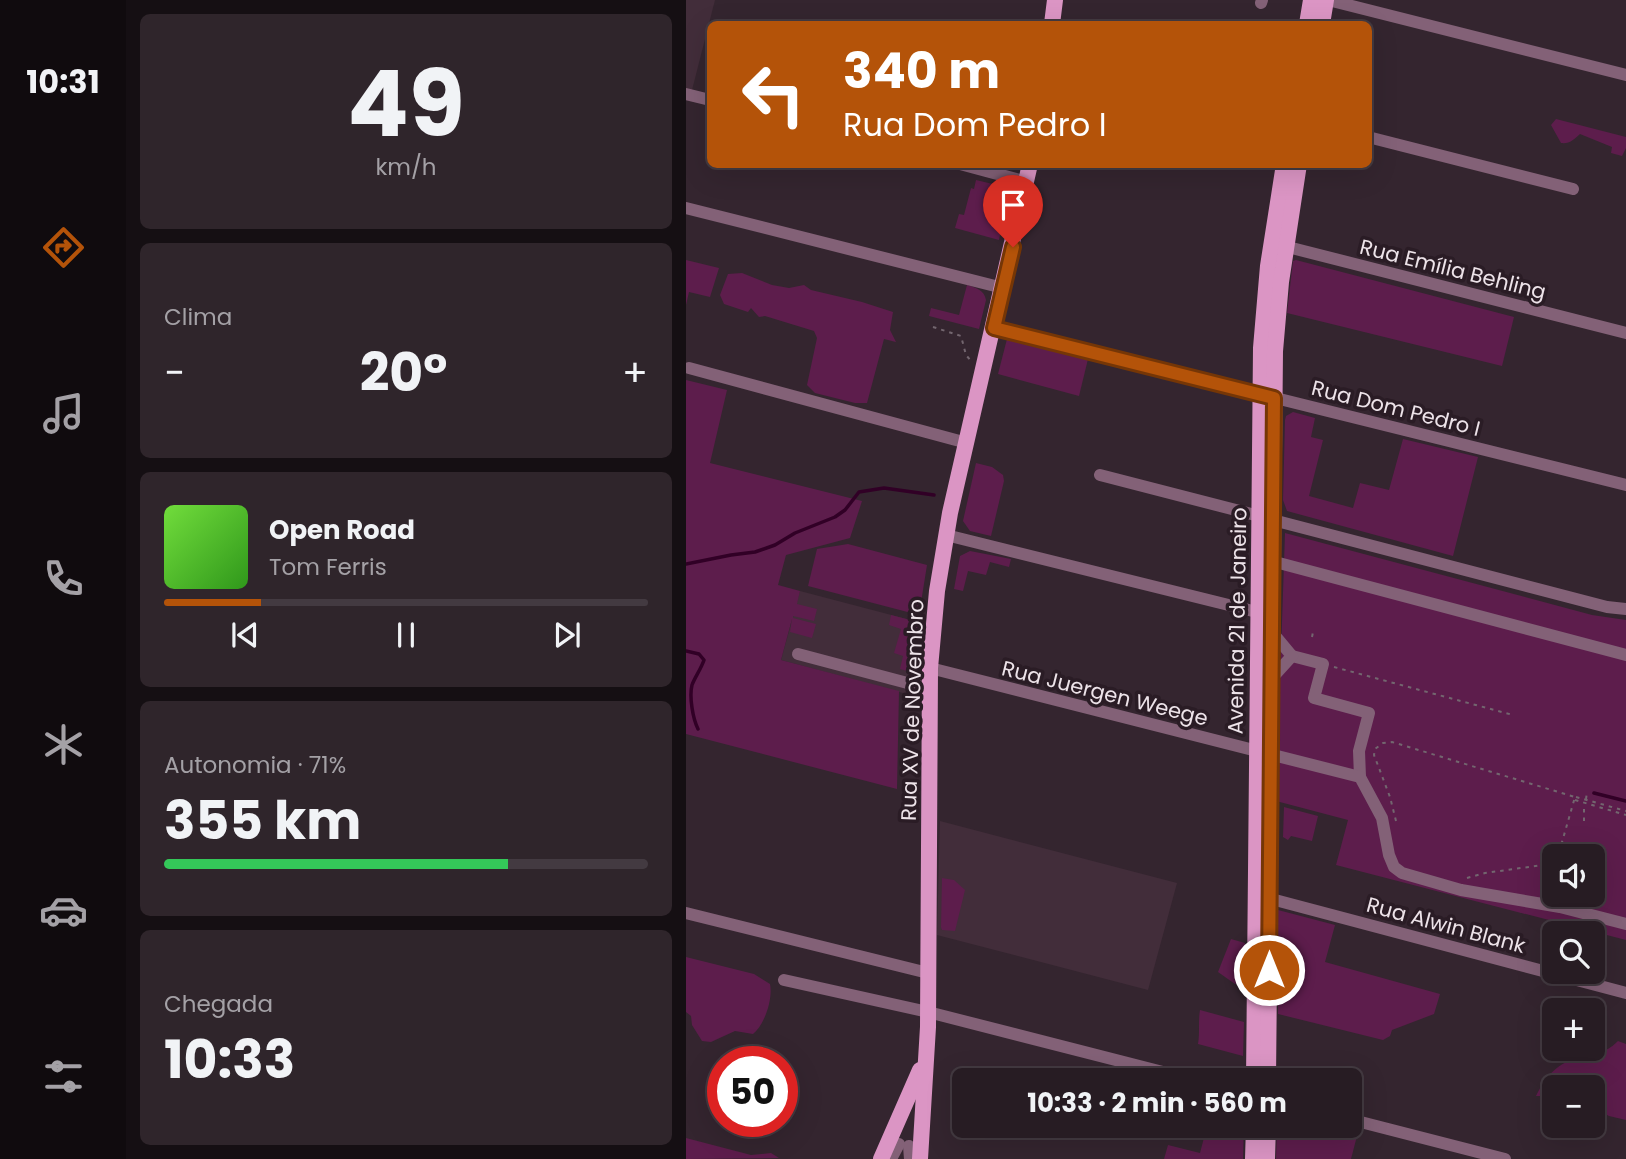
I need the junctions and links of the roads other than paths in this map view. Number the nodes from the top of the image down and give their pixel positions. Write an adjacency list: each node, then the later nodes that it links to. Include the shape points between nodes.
1 (1055, 0): 4 (main road)
2 (1311, 0): 5 (main road)
3 (1327, 0): 6 (main road); 7 (street)
4 (1052, 21)
5 (1308, 21)
6 (1323, 21)
7 (1626, 75)
8 (686, 94): 9 (street)
9 (707, 99)
10 (1372, 138): 16 (street)
11 (975, 168): 15 (street)
12 (1029, 168): 15 (main road, Rua XV de Novembro)
13 (1284, 168): 18 (main road, Avenida 21 de Janeiro)
14 (1298, 168): 18 (main road, Avenida 21 de Janeiro)
15 (1027, 182): 19 (main road, Rua XV de Novembro)
16 (1573, 190)
17 (686, 208): 19 (street)
18 (1279, 245): 21 (street, Rua Emília Behling); 23 (main road, Avenida 21 de Janeiro, via 1263,321)
19 (1003, 288): 20 (main road, Rua XV de Novembro)
20 (994, 328): 23 (street, Rua Dom Pedro I); 24 (main road, Rua XV de Novembro)
21 (1626, 333)
22 (689, 368): 24 (street)
23 (1267, 396): 26 (street, Rua Dom Pedro I); 27 (main road, Avenida 21 de Janeiro)
24 (967, 443): 28 (main road, Rua XV de Novembro)
25 (1100, 475): 27 (street)
26 (1626, 485)
27 (1266, 518): 29 (main road, Avenida 21 de Janeiro); 30 (street)
28 (946, 535): 31 (street); 36 (main road, Rua XV de Novembro)
29 (1265, 559): 31 (main road, Avenida 21 de Janeiro); 34 (street)
30 (1626, 609)
31 (1265, 614): 32 (main road, Avenida 21 de Janeiro); 39 (main road, Avenida 21 de Janeiro)
32 (1272, 632): 35 (street); 37 (main road, Avenida 21 de Janeiro)
33 (797, 654): 38 (street)
34 (1626, 655)
35 (1292, 656): 37 (street); 40 (street, via 1322,668 1314,698 1369,713 1359,751)
36 (930, 668): 38 (main road, Rua XV de Novembro); 39 (street, Rua Juergen Weege)
37 (1271, 678): 39 (main road, Avenida 21 de Janeiro)
38 (930, 689): 44 (main road, Rua XV de Novembro)
39 (1264, 754): 40 (street, Rua Juergen Weege); 41 (main road, Avenida 21 de Janeiro)
40 (1360, 777): 43 (street, via 1381,818 1394,867 1402,873)
41 (1263, 897): 46 (street, Rua Alwin Blank); 50 (main road, Avenida 21 de Janeiro); 51 (main road, Avenida 21 de Janeiro)
42 (686, 913): 44 (street)
43 (1626, 924)
44 (928, 973): 47 (main road, Rua XV de Novembro)
45 (784, 980): 47 (street)
46 (1626, 993)
47 (928, 1012): 48 (main road, Rua XV de Novembro); 49 (street)
48 (925, 1058): 55 (main road, Rua XV de Novembro); 55 (main road, Rua XV de Novembro)
49 (1147, 1068)
50 (1255, 1068)
51 (1268, 1068)
52 (1362, 1122): 58 (street)
53 (1254, 1138): 56 (main road)
54 (1268, 1138): 57 (main road)
55 (902, 1153)
56 (1253, 1159)
57 (1267, 1159)
58 (1505, 1159)

